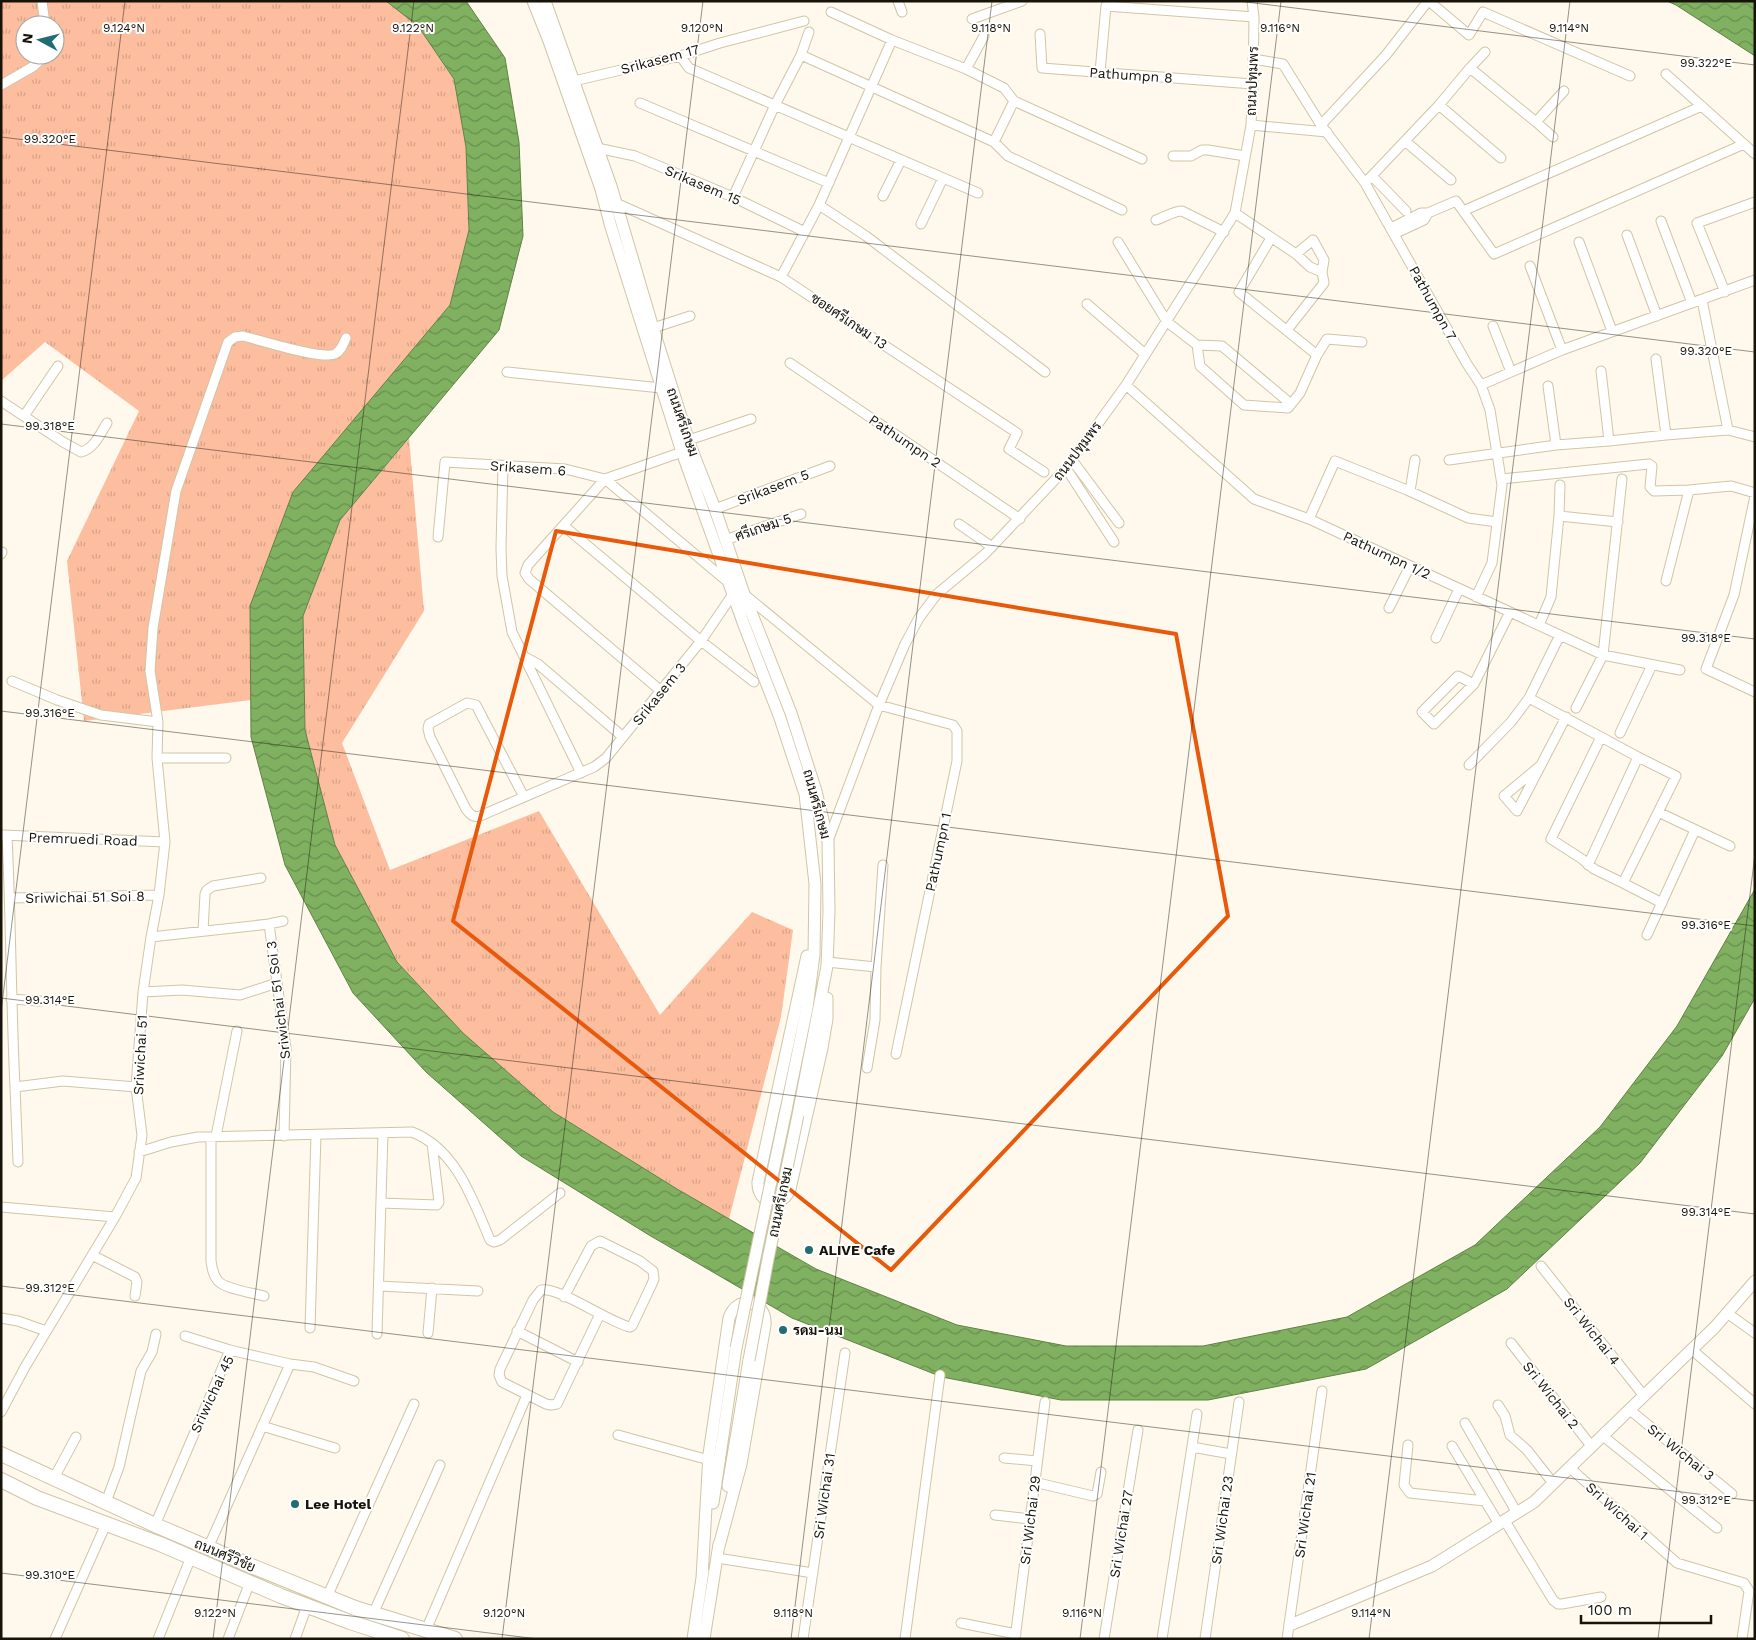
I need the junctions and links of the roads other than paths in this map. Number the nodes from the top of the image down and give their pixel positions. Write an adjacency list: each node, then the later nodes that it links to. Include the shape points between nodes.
1 (42, 1): 10 (street)
2 (533, 1): 110 (main road, ถนนศรีเกษม, via 601,189)
3 (545, 1): 28 (main road, ถนนศรีเกษม)
4 (898, 1): 9 (street)
5 (1022, 1): 12 (street)
6 (1252, 1): 11 (street, ถนนปทุมพร)
7 (1429, 1): 27 (street, via 1469,35 1483,12); 40 (street)
8 (831, 12): 17 (street)
9 (902, 12)
10 (44, 15)
11 (1254, 17): 21 (street, ถนนปทุมพร); 25 (street, via 1106,6)
12 (972, 19)
13 (804, 21): 20 (street, Srikasem 17)
14 (809, 32): 19 (street)
15 (1040, 34): 25 (street, Pathumpn 8, via 1042,68)
16 (984, 36): 24 (street)
17 (892, 40): 24 (street); 31 (street)
18 (1485, 52): 23 (street)
19 (801, 55): 31 (street); 35 (street)
20 (680, 56): 28 (street, Srikasem 17); 35 (street, via 689,68)
21 (1253, 59): 29 (street, ถนนปทุมพร); 40 (street, Pathumpn 7, via 1283,64)
22 (35, 65): 30 (street)
23 (1470, 68): 36 (street); 38 (street)
24 (966, 69): 33 (street, via 1004,88)
25 (1100, 72): 29 (street, Pathumpn 8)
26 (1666, 74): 37 (street)
27 (1630, 76)
28 (574, 81): 46 (main road, ถนนศรีเกษม)
29 (1253, 84): 39 (street, ถนนปทุมพร)
30 (1, 85)
31 (872, 87): 41 (street); 43 (street)
32 (1564, 91): 38 (street)
33 (1014, 100): 43 (street); 51 (street)
34 (640, 103): 47 (street)
35 (775, 105): 41 (street); 47 (street)
36 (1439, 105): 44 (street); 52 (street)
37 (1702, 106): 45 (street); 66 (street)
38 (1536, 122): 42 (street)
39 (1251, 125): 40 (street); 50 (street, ถนนปทุมพร)
40 (1324, 129): 55 (street, Pathumpn 7)
41 (850, 136): 53 (street); 57 (street)
42 (1553, 137)
43 (994, 142): 64 (street, via 1008,156)
44 (1405, 142): 55 (street); 56 (street)
45 (1744, 144): 48 (street); 66 (street, via 1494,254)
46 (597, 148): 60 (street, Srikasem 15, via 635,156); 62 (main road, ถนนศรีเกษม)
47 (754, 152): 57 (street); 60 (street)
48 (1755, 154)
49 (1173, 156): 50 (street, via 1190,156 1202,150)
50 (1245, 156): 67 (street, ถนนปทุมพร)
51 (1142, 158)
52 (1501, 158)
53 (901, 160): 54 (street); 59 (street)
54 (943, 178): 58 (street); 70 (street)
55 (1369, 179): 65 (street); 71 (street, Pathumpn 7)
56 (1451, 180)
57 (829, 183): 63 (street)
58 (978, 193)
59 (883, 196)
60 (733, 197): 72 (street, Srikasem 15)
61 (1755, 202): 83 (street, via 1697,224)
62 (616, 203): 81 (street, ซอยศรีเกษม 13); 91 (main road, ถนนศรีเกษม)
63 (819, 205): 72 (street); 105 (street, via 866,236)
64 (1122, 210)
65 (1406, 211)
66 (1463, 211): 71 (street, via 1456,201 1428,213 1424,220)
67 (1235, 213): 73 (street, ถนนปทุมพร); 75 (street)
68 (1156, 220): 73 (street, via 1182,211)
69 (1662, 221): 85 (street)
70 (921, 224)
71 (1393, 231): 108 (street, Pathumpn 7)
72 (805, 232): 81 (street)
73 (1224, 232): 89 (street, ถนนปทุมพร)
74 (1627, 235): 88 (street)
75 (1271, 238): 78 (street); 92 (street, via 1239,292)
76 (1118, 242): 89 (street)
77 (1579, 242): 93 (street)
78 (1296, 254): 80 (street, via 1310,268); 80 (street, via 1313,240 1324,260)
79 (1530, 266): 97 (street)
80 (1322, 272): 92 (street, via 1324,283)
81 (781, 277): 130 (street, ซอยศรีเกษม 13, via 1017,432 1008,449)
82 (1755, 282): 83 (street)
83 (1724, 292): 84 (street)
84 (1702, 300): 85 (street); 116 (street)
85 (1692, 303): 88 (street)
86 (1087, 304): 98 (street)
87 (690, 316): 91 (street)
88 (1656, 316): 93 (street)
89 (1167, 322): 96 (street); 98 (street, ถนนปทุมพร)
90 (1493, 326): 106 (street)
91 (653, 328): 119 (main road, ถนนศรีเกษม)
92 (1287, 330): 99 (street)
93 (1612, 331): 97 (street)
94 (346, 338): 177 (street, Sriwichai 51, via 342,348 330,355 304,352 242,336 228,342 176,491 150,671)
95 (1362, 342): 99 (street, via 1327,339)
96 (1197, 345): 112 (street, via 1222,346); 112 (street, via 1200,366 1244,405 1288,408)
97 (1562, 350): 106 (street)
98 (1145, 354): 107 (street, ถนนปทุมพร)
99 (1316, 355): 112 (street, via 1300,393)
100 (1656, 359): 117 (street)
101 (790, 363): 141 (street, Pathumpn 2)
102 (58, 366): 113 (street)
103 (1601, 371): 120 (street)
104 (507, 372): 110 (street)
105 (1045, 372)
106 (1511, 372): 108 (street)
107 (1126, 385): 124 (street, ถนนปทุมพร); 142 (street, Pathumpn 1/2, via 1254,499)
108 (1481, 385): 123 (street, Pathumpn 7, via 1490,410)
109 (1548, 386): 121 (street)
110 (661, 388): 122 (main road, ถนนศรีเกษม)
111 (1, 401): 113 (street)
112 (1291, 404)
113 (24, 416): 115 (street, via 81,452 91,447)
114 (751, 419): 119 (street)
115 (107, 423)
116 (1728, 430): 117 (street); 118 (street)
117 (1666, 434): 120 (street)
118 (1755, 437)
119 (689, 440): 138 (main road, ถนนศรีเกษม)
120 (1609, 441): 121 (street)
121 (1556, 445): 123 (street)
122 (682, 452): 131 (street); 154 (main road, ถนนศรีเกษม)
123 (1498, 454): 126 (street); 132 (street, Pathumpn 7)
124 (1072, 460): 129 (street, ถนนปทุมพร); 145 (street)
125 (1415, 460): 136 (street)
126 (1449, 460)
127 (503, 466): 131 (street, Srikasem 6, via 565,468); 148 (street, Srikasem 6, via 445,462); 165 (street, via 502,576 512,632)
128 (830, 466): 138 (street, Srikasem 5)
129 (1066, 468): 141 (street, ถนนปทุมพร); 150 (street)
130 (1044, 472)
131 (605, 479): 147 (street); 154 (street)
132 (1501, 479): 135 (street, via 1649,464 1652,466 1650,485 1654,491); 143 (street, Pathumpn 7)
133 (1622, 479): 144 (street)
134 (1560, 486): 140 (street)
135 (1689, 490): 137 (street, via 1731,486); 153 (street)
136 (1410, 491): 142 (street, via 1335,461); 143 (street, via 1468,518)
137 (1755, 495): 172 (street, via 1734,595 1706,669)
138 (715, 509): 149 (main road, ถนนศรีเกษม)
139 (801, 514): 149 (street, ศรีเกษม 5)
140 (1559, 516): 144 (street); 160 (street, via 1550,597)
141 (1020, 519): 151 (street, ถนนปทุมพร)
142 (1310, 519): 152 (street, Pathumpn 1/2)
143 (1497, 522): 157 (street, Pathumpn 7, via 1492,562)
144 (1618, 522): 164 (street)
145 (1119, 523)
146 (959, 524): 151 (street)
147 (564, 526): 163 (street); 171 (street, via 526,569 529,579)
148 (438, 537)
149 (724, 540): 156 (main road, ถนนศรีเกษม)
150 (1114, 542)
151 (992, 547): 174 (street, ถนนปทุมพร, via 937,594 919,618 904,644)
152 (1410, 566): 155 (street, Pathumpn 1/2); 158 (street)
153 (1666, 581)
154 (728, 582): 156 (main road, ถนนศรีเกษม)
155 (1459, 589): 157 (street, Pathumpn 1/2); 162 (street)
156 (738, 594): 163 (street, Srikasem 3); 174 (street); 191 (main road, ถนนศรีเกษม, via 791,713); 197 (main road, ถนนศรีเกษม, via 805,794)
157 (1476, 597): 159 (street, Pathumpn 1/2)
158 (1389, 608)
159 (1510, 612): 160 (street, Pathumpn 1/2); 170 (street)
160 (1539, 624): 161 (street, Pathumpn 1/2)
161 (1560, 634): 164 (street, Pathumpn 1/2); 173 (street)
162 (1436, 638)
163 (701, 641): 169 (street); 171 (street, Srikasem 3)
164 (1603, 655): 166 (street, Pathumpn 1/2); 175 (street)
165 (524, 656): 179 (street, Srikasem 3, via 538,664); 186 (street)
166 (1652, 665): 167 (street, Pathumpn 1/2); 178 (street)
167 (1680, 670)
168 (12, 681): 177 (street, via 100,714)
169 (754, 682)
170 (1474, 684): 170 (street, via 1458,676 1422,712 1434,724)
171 (661, 691): 179 (street, Srikasem 3)
172 (1755, 692)
173 (1529, 698): 176 (street); 184 (street, via 1511,722)
174 (879, 705): 191 (street, ถนนปทุมพร); 214 (street, Pathumpn 1, via 953,725 957,730 958,761)
175 (1576, 708)
176 (1566, 717): 180 (street); 185 (street)
177 (158, 722): 182 (street, Sriwichai 51)
178 (1620, 733)
179 (623, 737): 186 (street, via 606,758)
180 (1601, 737): 181 (street); 195 (street, via 1551,839)
181 (1638, 757): 188 (street, via 1676,776); 195 (street)
182 (156, 758): 183 (street); 192 (street, Sriwichai 51)
183 (226, 758)
184 (1469, 765)
185 (1540, 766): 185 (street, via 1504,796 1517,812 1521,804)
186 (581, 773): 187 (street)
187 (524, 797): 187 (street, via 476,705 467,703 429,724 430,737 472,816 480,816)
188 (1658, 812): 189 (street); 198 (street)
189 (1695, 830): 193 (street); 201 (street)
190 (4, 835): 192 (street, Premruedi Road); 200 (street)
191 (828, 841): 207 (main road, ถนนศรีเกษม)
192 (165, 842): 199 (street, Sriwichai 51)
193 (1730, 846)
194 (882, 864): 208 (street)
195 (1588, 864): 198 (street)
196 (261, 878): 204 (street, via 213,886 207,890)
197 (815, 884): 207 (main road, via 808,955 758,1182 759,1192 766,1200 781,1201 790,1189 827,1019); 307 (main road, ถนนศรีเกษม, bridge, via 814,955 807,1008 736,1348)
198 (1623, 884): 201 (street)
199 (159, 895): 200 (street, Sriwichai 51 Soi 8); 206 (street, Sriwichai 51)
200 (10, 898): 211 (street)
201 (1662, 903): 205 (street)
202 (282, 921): 203 (street, Sriwichai 51 Soi 3)
203 (269, 924): 204 (street, Sriwichai 51 Soi 3); 209 (street, Sriwichai 51 Soi 3)
204 (203, 931): 206 (street, Sriwichai 51 Soi 3)
205 (1647, 934)
206 (151, 937): 210 (street, Sriwichai 51)
207 (827, 964): 208 (street); 304 (main road, ถนนศรีเกษม, bridge, via 749,1360)
208 (876, 967): 215 (street)
209 (277, 983): 210 (street, via 240,995 182,990); 221 (street, Sriwichai 51 Soi 3, via 286,1048)
210 (143, 992): 217 (street, Sriwichai 51)
211 (11, 998): 212 (street); 216 (street)
212 (40, 1001)
213 (237, 1031): 220 (street)
214 (896, 1054)
215 (868, 1068)
216 (15, 1087): 217 (street, via 63,1081); 224 (street)
217 (136, 1087): 223 (street, Sriwichai 51, via 142,1135)
218 (383, 1133): 219 (street); 222 (street, via 412,1132); 226 (street)
219 (316, 1135): 221 (street); 241 (street)
220 (213, 1136): 221 (street); 223 (street, via 185,1139); 236 (street, via 211,1261 214,1274 225,1286)
221 (284, 1136)
222 (432, 1143): 225 (street, via 464,1183 492,1241 500,1240); 226 (street, via 437,1206)
223 (139, 1152): 228 (street, Sriwichai 51, via 136,1178)
224 (18, 1162)
225 (560, 1193)
226 (381, 1203): 232 (street)
227 (1, 1207): 228 (street)
228 (115, 1217): 229 (street, Sriwichai 51)
229 (92, 1255): 235 (street, via 135,1278); 242 (street, Sriwichai 51)
230 (1541, 1266): 259 (street, Sri Wichai 4)
231 (1755, 1281): 238 (main road)
232 (379, 1286): 233 (street); 247 (street)
233 (432, 1288): 234 (street); 244 (street)
234 (478, 1290)
235 (135, 1296)
236 (264, 1296)
237 (564, 1296): 239 (street); 239 (street, via 595,1243 602,1242 652,1269 654,1278 632,1326); 243 (street, via 542,1290)
238 (1727, 1313): 245 (street); 250 (main road)
239 (600, 1314): 253 (street)
240 (1, 1318): 242 (street)
241 (310, 1328)
242 (46, 1331): 266 (street, Sriwichai 51)
243 (517, 1331): 253 (street); 258 (street, via 498,1375 502,1382)
244 (428, 1333)
245 (1755, 1333)
246 (156, 1334): 295 (street, via 152,1352 141,1371 118,1467)
247 (377, 1334)
248 (184, 1336): 251 (street)
249 (1511, 1343): 277 (street, Sri Wichai 2)
250 (1691, 1349): 259 (main road); 263 (street)
251 (230, 1350): 254 (street, Sriwichai 45); 301 (street, Sriwichai 45)
252 (845, 1353): 306 (street, Sri Wichai 31)
253 (578, 1362): 258 (street, via 557,1404 546,1404)
254 (290, 1364): 256 (street, Sriwichai 45, via 314,1367); 269 (street)
255 (940, 1375): 327 (street)
256 (354, 1381)
257 (1322, 1391): 315 (street, Sri Wichai 21)
258 (527, 1394): 316 (street)
259 (1644, 1396): 265 (main road)
260 (1046, 1402): 283 (street, Sri Wichai 29)
261 (1239, 1402): 280 (street, Sri Wichai 23)
262 (414, 1404): 309 (street)
263 (1755, 1404)
264 (1498, 1405): 291 (street, via 1510,1435)
265 (1630, 1410): 272 (main road); 293 (street, Sri Wichai 3)
266 (1, 1412)
267 (1196, 1414): 275 (street)
268 (1465, 1423): 296 (street)
269 (262, 1426): 278 (street); 303 (street)
270 (1138, 1430): 328 (street, Sri Wichai 27)
271 (618, 1435): 282 (street)
272 (1603, 1436): 277 (main road); 302 (street)
273 (76, 1437): 288 (street)
274 (1408, 1444): 294 (street, via 1404,1485 1410,1493)
275 (1192, 1446): 280 (street); 329 (street)
276 (1452, 1446): 294 (street)
277 (1592, 1447): 285 (main road)
278 (335, 1448)
279 (1, 1454): 286 (main road, ถนนศรีวิชัย)
280 (1231, 1454): 330 (street, Sri Wichai 23)
281 (1004, 1458): 283 (street)
282 (708, 1460): 304 (main road, via 729,1318 739,1304 756,1305 764,1314 765,1325 741,1464); 307 (main road)
283 (1037, 1461): 290 (street, Sri Wichai 29)
284 (440, 1465): 312 (street)
285 (1570, 1468): 291 (main road); 332 (street, Sri Wichai 1, via 1677,1563 1744,1583 1749,1591)
286 (35, 1469): 288 (main road, ถนนศรีวิชัย); 292 (main road)
287 (1101, 1472): 290 (street, via 1098,1490 1093,1496)
288 (54, 1478): 295 (main road, ถนนศรีวิชัย)
289 (1, 1480): 292 (main road, ถนนศรีวิชัย)
290 (1034, 1482): 298 (street, Sri Wichai 29)
291 (1554, 1483): 296 (main road, via 1534,1502)
292 (25, 1492): 300 (main road, ถนนศรีวิชัย)
293 (1732, 1494)
294 (1485, 1501): 299 (street)
295 (106, 1502): 301 (main road, ถนนศรีวิชัย)
296 (1517, 1512): 299 (main road)
297 (995, 1515): 298 (street)
298 (1030, 1519): 317 (street, Sri Wichai 29)
299 (1502, 1522): 310 (street, via 1558,1604); 315 (main road, via 1432,1566)
300 (106, 1524): 305 (main road, ถนนศรีวิชัย); 318 (street)
301 (155, 1525): 303 (main road, ถนนศรีวิชัย)
302 (1717, 1528)
303 (208, 1548): 309 (main road, ถนนศรีวิชัย)
304 (718, 1554): 306 (street); 313 (main road, ถนนศรีเกษม)
305 (191, 1557): 308 (main road, ถนนศรีวิชัย); 319 (street)
306 (813, 1573): 326 (street, Sri Wichai 31)
307 (702, 1578): 313 (main road, ถนนศรีเกษม)
308 (250, 1582): 311 (main road, ถนนศรีวิชัย); 320 (street)
309 (328, 1596): 312 (main road, ถนนศรีวิชัย)
310 (1600, 1597)
311 (307, 1606): 321 (street); 322 (main road, ถนนศรีวิชัย)
312 (373, 1614): 316 (main road, ถนนศรีวิชัย)
313 (701, 1622): 324 (main road); 325 (main road)
314 (961, 1623): 317 (street)
315 (1290, 1625): 331 (street, Sri Wichai 21)
316 (426, 1630): 323 (main road, ถนนศรีวิชัย)
317 (1015, 1636)
318 (56, 1639)
319 (158, 1639)
320 (228, 1639)
321 (295, 1639)
322 (402, 1639)
323 (456, 1639)
324 (692, 1639)
325 (705, 1639)
326 (804, 1639)
327 (905, 1639)
328 (1104, 1639)
329 (1162, 1639)
330 (1205, 1639)
331 (1287, 1639)
332 (1742, 1639)

